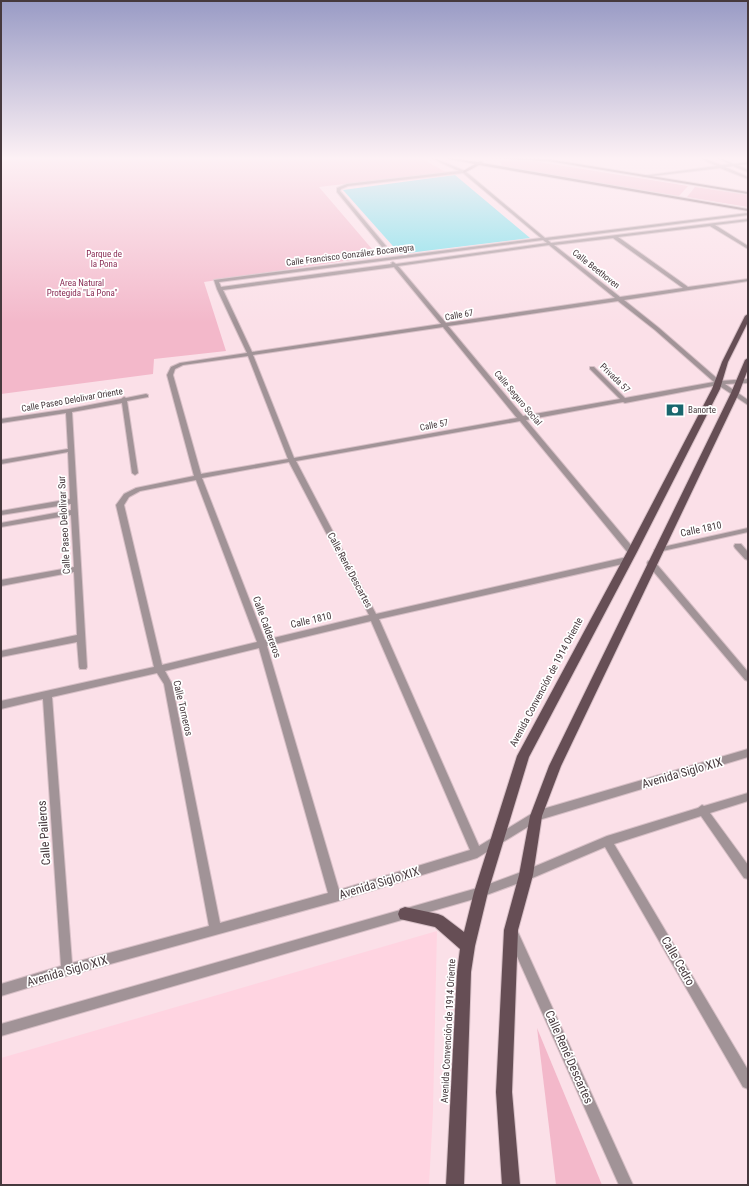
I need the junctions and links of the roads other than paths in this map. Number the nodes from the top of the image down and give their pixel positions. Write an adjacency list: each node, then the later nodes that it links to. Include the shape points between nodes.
1 (356, 212): 10 (street)
2 (514, 212): 8 (street, Calle Beethoven)
3 (748, 214): 4 (street, Calle Francisco González Bocanegra)
4 (702, 219): 6 (street); 8 (street, Calle Francisco González Bocanegra)
5 (748, 220): 6 (street, Calle Francisco González Bocanegra)
6 (712, 225): 7 (street, Calle Francisco González Bocanegra); 11 (street)
7 (615, 237): 9 (street, Calle Francisco González Bocanegra); 17 (street)
8 (545, 238): 9 (street, Calle Beethoven); 12 (street, Calle Francisco González Bocanegra)
9 (550, 244): 13 (street, Calle Francisco González Bocanegra); 18 (street, Calle Beethoven)
10 (384, 246)
11 (748, 248)
12 (389, 258): 13 (street, Calle Seguro Social); 15 (street, Calle Francisco González Bocanegra)
13 (395, 265): 16 (street, Calle Francisco González Bocanegra); 20 (street, Calle Seguro Social)
14 (748, 280): 17 (street, Calle 67)
15 (216, 281): 16 (street, Calle René Descartes)
16 (219, 289): 21 (street, Calle René Descartes)
17 (687, 289): 18 (street, Calle 67)
18 (619, 299): 20 (street, Calle 67); 27 (street, Calle Beethoven, via 657,328)
19 (748, 316): 27 (main road, Avenida Convención de 1914 Oriente, via 725,362)
20 (444, 326): 21 (street, Calle 67); 34 (street, Calle Seguro Social)
21 (250, 354): 23 (street, Calle 67, via 182,364); 37 (street, Calle René Descartes)
22 (748, 360): 26 (main road)
23 (173, 368): 40 (street, Calle Caldereros, via 170,375)
24 (592, 368): 31 (street, Privada 57)
25 (748, 381): 26 (street, Calle 57)
26 (738, 382): 27 (street, Calle 57); 28 (main road)
27 (718, 383): 28 (street, Calle Beethoven); 31 (street, Calle 57); 49 (main road, Avenida Convención de 1914 Oriente)
28 (735, 393): 32 (street, Calle Beethoven); 48 (main road)
29 (146, 396): 30 (street, Calle Paseo Delolivar Oriente)
30 (124, 400): 33 (street, Calle Paseo Delolivar Oriente); 39 (street)
31 (625, 401): 34 (street, Calle 57)
32 (748, 403)
33 (69, 411): 35 (street, Calle Paseo Delolivar Oriente); 36 (street, Calle Paseo Delolivar Sur)
34 (523, 419): 37 (street, Calle 57); 49 (street, Calle Seguro Social)
35 (1, 421)
36 (71, 450): 38 (street); 42 (street, Calle Paseo Delolivar Sur)
37 (292, 461): 40 (street, Calle 57); 54 (street, Calle René Descartes)
38 (1, 462)
39 (135, 473)
40 (198, 478): 41 (street, Calle 57, via 138,489); 56 (street, Calle Caldereros)
41 (126, 496): 59 (street, Calle Torneros, via 120,505)
42 (73, 501): 43 (street, Calle Paseo Delolivar Sur); 44 (street)
43 (73, 512): 45 (street); 52 (street, Calle Paseo Delolivar Sur)
44 (1, 513)
45 (1, 525)
46 (748, 530): 48 (street, Calle 1810)
47 (738, 546): 50 (street)
48 (658, 550): 51 (main road)
49 (629, 556): 54 (street, Calle 1810); 67 (main road, Avenida Convención de 1914 Oriente, via 523,756)
50 (748, 557)
51 (651, 563): 60 (street); 66 (main road, via 556,766)
52 (77, 569): 53 (street); 55 (street, Calle Paseo Delolivar Sur)
53 (1, 583)
54 (374, 617): 56 (street, Calle 1810); 69 (street, Calle René Descartes)
55 (80, 638): 57 (street); 58 (street, Calle Paseo Delolivar Sur)
56 (262, 643): 59 (street, Calle 1810); 73 (street, Calle Caldereros)
57 (1, 654)
58 (82, 667)
59 (159, 669): 61 (street, Calle 1810); 75 (street, Calle Torneros, via 168,684)
60 (748, 678)
61 (47, 694): 62 (street, Calle 1810); 78 (street, Calle Paileros)
62 (1, 705)
63 (748, 753): 66 (street, Avenida Siglo XIX)
64 (748, 796): 65 (street)
65 (702, 810): 68 (street); 70 (street)
66 (536, 816): 67 (street, Avenida Siglo XIX); 71 (main road)
67 (497, 841): 69 (street, Avenida Siglo XIX); 72 (main road, Avenida Convención de 1914 Oriente)
68 (607, 841): 71 (street); 81 (street, Calle Cedro)
69 (477, 853): 73 (street, Avenida Siglo XIX)
70 (748, 874)
71 (526, 875): 72 (street); 76 (main road)
72 (481, 892): 74 (street); 77 (main road, Avenida Convención de 1914 Oriente)
73 (335, 897): 75 (street, Avenida Siglo XIX)
74 (405, 914): 77 (main road, via 438,920); 80 (street)
75 (216, 930): 78 (street, Avenida Siglo XIX)
76 (511, 930): 83 (main road, via 504,1092); 84 (street, Calle René Descartes)
77 (468, 946): 82 (main road, Avenida Convención de 1914 Oriente, via 464,972)
78 (67, 970): 79 (street, Avenida Siglo XIX)
79 (1, 990)
80 (1, 1030)
81 (748, 1082)
82 (455, 1185)
83 (511, 1185)
84 (626, 1185)

